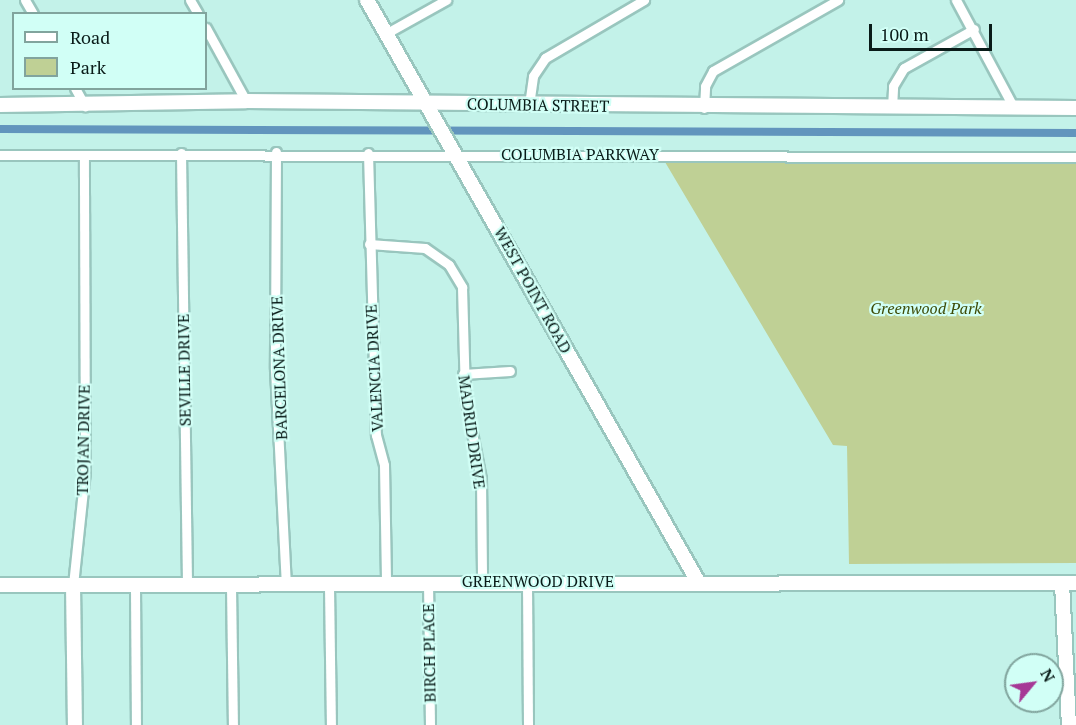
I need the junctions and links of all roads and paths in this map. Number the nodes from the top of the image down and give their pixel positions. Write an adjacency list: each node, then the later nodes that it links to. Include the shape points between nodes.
1 (368, 0): 8 (street, WEST POINT ROAD)
2 (446, 0): 8 (street)
3 (644, 0): 12 (street, via 545,58 533,76)
4 (838, 0): 15 (street, via 713,70 705,86)
5 (956, 0): 6 (street)
6 (974, 29): 16 (street, via 904,68 893,86); 17 (street)
7 (207, 30): 10 (street)
8 (387, 33): 14 (street, WEST POINT ROAD)
9 (76, 90): 13 (street)
10 (246, 101): 13 (street, COLUMBIA STREET); 14 (street, COLUMBIA STREET)
11 (0, 105): 13 (street, COLUMBIA STREET)
12 (529, 105): 14 (street, COLUMBIA STREET); 15 (street, COLUMBIA STREET)
13 (85, 106)
14 (430, 108): 19 (street, WEST POINT ROAD)
15 (704, 108): 16 (street, COLUMBIA STREET)
16 (892, 108): 17 (street, COLUMBIA STREET)
17 (1014, 108): 18 (street, COLUMBIA STREET)
18 (1076, 108)
19 (453, 149): 22 (street, COLUMBIA PARKWAY); 25 (street, COLUMBIA PARKWAY); 29 (street, WEST POINT ROAD)
20 (276, 152): 21 (street, COLUMBIA PARKWAY); 22 (street, COLUMBIA PARKWAY); 35 (street, BARCELONA DRIVE, via 275,369)
21 (181, 153): 24 (street, COLUMBIA PARKWAY); 40 (street, SEVILLE DRIVE)
22 (369, 153): 26 (street, VALENCIA DRIVE)
23 (0, 155): 24 (street, COLUMBIA PARKWAY)
24 (84, 155): 37 (street, TROJAN DRIVE, via 85,471)
25 (1076, 157)
26 (369, 244): 28 (street, MADRID DRIVE, via 425,248 456,274 463,297); 30 (street, VALENCIA DRIVE, via 376,435 384,465)
27 (510, 371): 28 (street)
28 (463, 374): 32 (street, MADRID DRIVE, via 481,478)
29 (697, 580): 33 (street, GREENWOOD DRIVE); 34 (street, GREENWOOD DRIVE)
30 (386, 582): 31 (street, GREENWOOD DRIVE); 39 (street, GREENWOOD DRIVE)
31 (428, 582): 32 (street, GREENWOOD DRIVE); 47 (street, BIRCH PLACE)
32 (482, 582): 33 (street, GREENWOOD DRIVE)
33 (526, 582): 48 (street)
34 (1069, 583): 42 (street)
35 (286, 584): 38 (street, GREENWOOD DRIVE); 39 (street, GREENWOOD DRIVE)
36 (0, 585): 37 (street, GREENWOOD DRIVE)
37 (73, 585): 41 (street, GREENWOOD DRIVE); 43 (street, TROJAN DRIVE)
38 (231, 586): 40 (street, GREENWOOD DRIVE); 45 (street)
39 (329, 586): 46 (street)
40 (188, 587): 41 (street, GREENWOOD DRIVE)
41 (135, 588): 44 (street)
42 (1072, 707): 49 (street)
43 (75, 725)
44 (136, 725)
45 (232, 725)
46 (331, 725)
47 (430, 725)
48 (528, 725)
49 (1068, 725)

